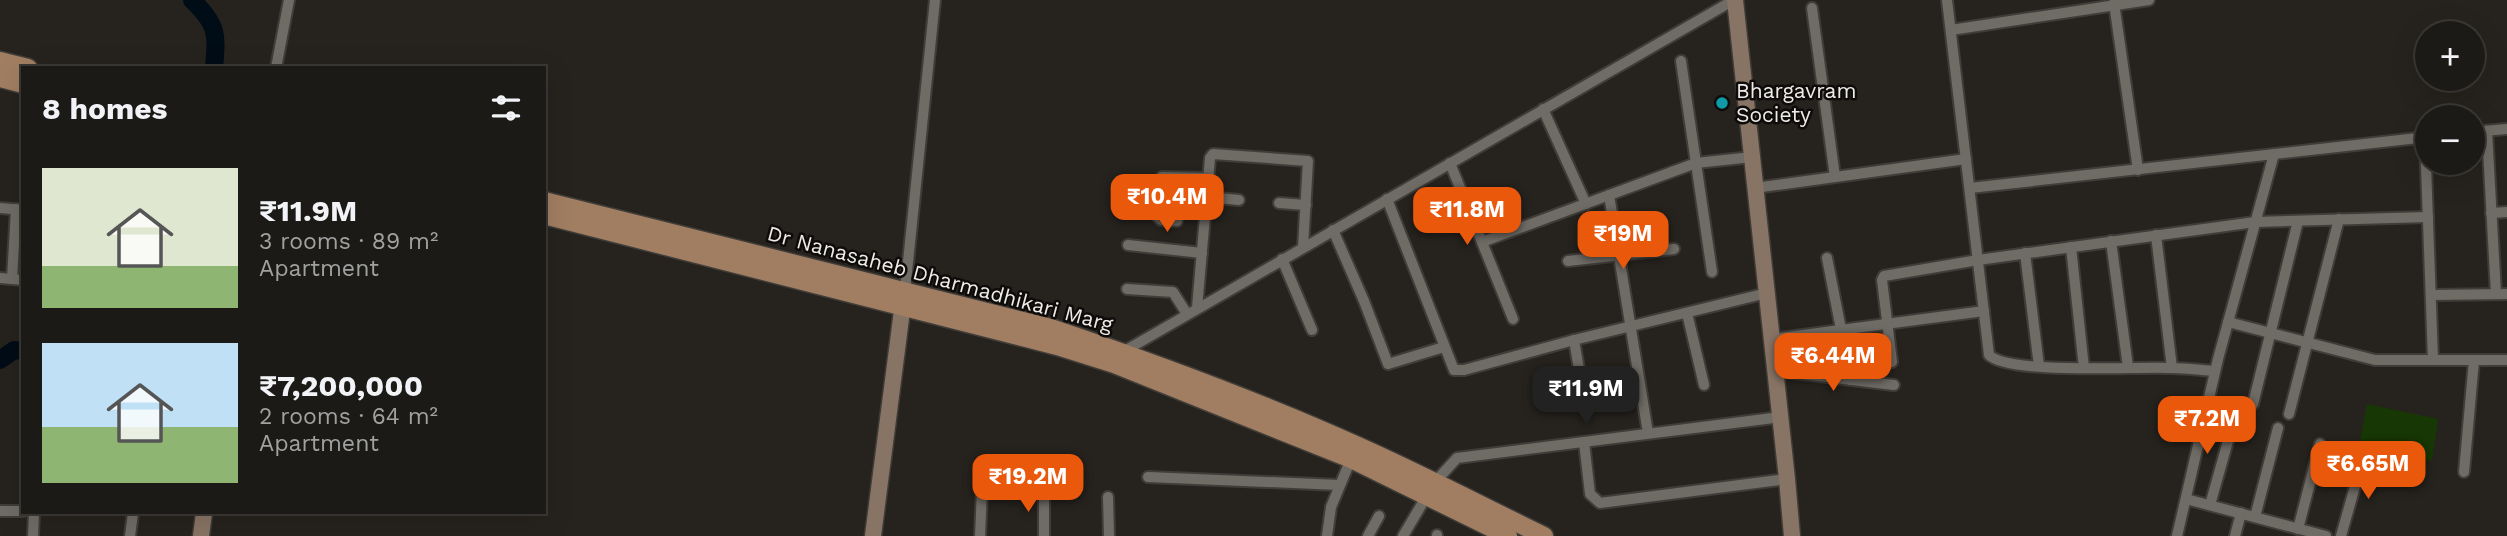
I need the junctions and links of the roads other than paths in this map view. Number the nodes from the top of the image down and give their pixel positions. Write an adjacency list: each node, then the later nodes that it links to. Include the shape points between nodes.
1 (289, 0): 12 (street)
2 (935, 0): 69 (street)
3 (1734, 0): 15 (street); 20 (street)
4 (1947, 0): 8 (street)
5 (2149, 0): 6 (street)
6 (2114, 4): 8 (street); 24 (street)
7 (1812, 8): 26 (street)
8 (1951, 30): 21 (street)
9 (0, 61): 11 (main road)
10 (1681, 61): 23 (street)
11 (21, 66)
12 (276, 66)
13 (0, 78): 14 (main road)
14 (21, 83)
15 (1543, 109): 22 (street); 36 (street)
16 (2507, 129): 17 (street)
17 (2487, 131): 41 (street)
18 (2415, 138): 19 (street)
19 (2274, 155): 24 (street); 47 (street)
20 (1752, 157): 23 (street); 28 (street)
21 (1966, 159): 26 (street); 29 (street)
22 (1450, 163): 32 (street); 50 (street)
23 (1696, 163): 30 (street); 63 (street)
24 (2138, 170): 29 (street)
25 (2427, 175): 43 (street)
26 (1835, 177): 28 (street)
27 (1208, 178): 31 (street); 37 (street, via 1215,153 1306,160); 45 (street, via 1162,177 1157,216)
28 (1755, 188): 66 (street)
29 (1970, 188): 61 (street)
30 (1609, 195): 36 (street); 58 (street)
31 (1207, 197): 33 (street); 56 (street)
32 (1387, 199): 48 (street); 84 (street)
33 (1239, 200)
34 (546, 202): 69 (main road, Dr Nanasaheb Dharmadhikari Marg)
35 (1279, 203): 37 (street)
36 (1586, 204): 50 (street)
37 (1306, 205): 53 (street)
38 (0, 208): 39 (street)
39 (20, 210): 64 (street)
40 (2507, 212): 41 (street)
41 (2491, 213): 67 (street)
42 (546, 215): 69 (main road, Dr Nanasaheb Dharmadhikari Marg)
43 (2428, 217): 44 (street); 68 (street)
44 (2339, 219): 46 (street); 83 (street)
45 (1177, 221)
46 (2298, 221): 47 (street); 80 (street)
47 (2255, 222): 49 (street); 75 (street)
48 (1333, 230): 53 (street); 84 (street, via 1388,364)
49 (2156, 235): 51 (street); 93 (street)
50 (1482, 242): 74 (street)
51 (2111, 242): 54 (street); 91 (street)
52 (1128, 245): 56 (street)
53 (1303, 247): 60 (street)
54 (2071, 247): 57 (street); 92 (street)
55 (1674, 249): 58 (street)
56 (1202, 253): 70 (street)
57 (2025, 253): 61 (street); 90 (street)
58 (1620, 255): 62 (street); 77 (street)
59 (1827, 258): 79 (street)
60 (1282, 260): 70 (street); 78 (street)
61 (1978, 260): 71 (street); 76 (street, via 1884,276)
62 (1568, 261)
63 (1712, 272)
64 (11, 279)
65 (1127, 289): 73 (street, via 1173,292)
66 (1767, 293): 72 (street); 81 (street)
67 (2501, 294): 68 (street)
68 (2431, 295): 86 (street)
69 (904, 299): 85 (main road, Dr Nanasaheb Dharmadhikari Marg, via 1051,328); 132 (street)
70 (1197, 308): 73 (street)
71 (1984, 311): 76 (street); 90 (street, via 1991,357)
72 (1687, 313): 77 (street); 98 (street)
73 (1187, 314): 85 (street)
74 (1513, 318)
75 (2228, 322): 80 (street); 95 (street)
76 (1887, 324): 79 (street); 89 (street)
77 (1632, 326): 82 (street); 105 (street)
78 (1312, 330)
79 (1841, 330): 81 (street); 96 (street)
80 (2271, 333): 83 (street); 99 (street)
81 (1772, 339): 94 (street)
82 (1574, 340): 84 (street, via 1458,370 1451,367); 100 (street)
83 (2307, 343): 86 (street, via 2375,360); 101 (street)
84 (1444, 347)
85 (1118, 358): 109 (main road, Dr Nanasaheb Dharmadhikari Marg, via 1231,392)
86 (2433, 360): 87 (street)
87 (2473, 360): 88 (street); 110 (street)
88 (2507, 360)
89 (1892, 362)
90 (2039, 366): 92 (street)
91 (2128, 367): 92 (street); 93 (street)
92 (2084, 368)
93 (2172, 368): 95 (street)
94 (1776, 370): 96 (street); 103 (street)
95 (2215, 371): 118 (street)
96 (1851, 380): 97 (street)
97 (1894, 385)
98 (1704, 386)
99 (2253, 404)
100 (1586, 410)
101 (2289, 414)
102 (2235, 416): 119 (street)
103 (1781, 417): 105 (street); 112 (street)
104 (2278, 428): 127 (street)
105 (1648, 433): 106 (street)
106 (1584, 442): 112 (street, via 1590,494 1600,503); 114 (street, via 1457,458)
107 (2320, 444): 128 (street)
108 (2365, 451): 145 (street)
109 (1354, 452): 113 (street); 114 (main road, Dr Nanasaheb Dharmadhikari Marg)
110 (2464, 472)
111 (1148, 477): 113 (street)
112 (1787, 479): 141 (street)
113 (1339, 485): 136 (street)
114 (1431, 489): 138 (street); 139 (main road, Dr Nanasaheb Dharmadhikari Marg); 140 (main road, Dr Nanasaheb Dharmadhikari Marg)
115 (982, 490): 133 (street)
116 (1044, 493): 134 (street)
117 (1108, 497): 135 (street)
118 (2186, 499): 119 (street); 142 (street)
119 (2210, 505): 122 (street)
120 (0, 511): 121 (street)
121 (21, 511)
122 (2241, 513): 127 (street); 143 (street)
123 (34, 514): 129 (street)
124 (133, 514): 130 (street)
125 (204, 514): 131 (street)
126 (1379, 516): 137 (street)
127 (2255, 517): 128 (street)
128 (2291, 530): 144 (street)
129 (33, 536)
130 (130, 536)
131 (201, 536)
132 (873, 536)
133 (980, 536)
134 (1044, 536)
135 (1109, 536)
136 (1327, 536)
137 (1368, 536)
138 (1404, 536)
139 (1508, 536)
140 (1544, 536)
141 (1792, 536)
142 (2177, 536)
143 (2235, 536)
144 (2326, 536)
145 (2341, 536)

